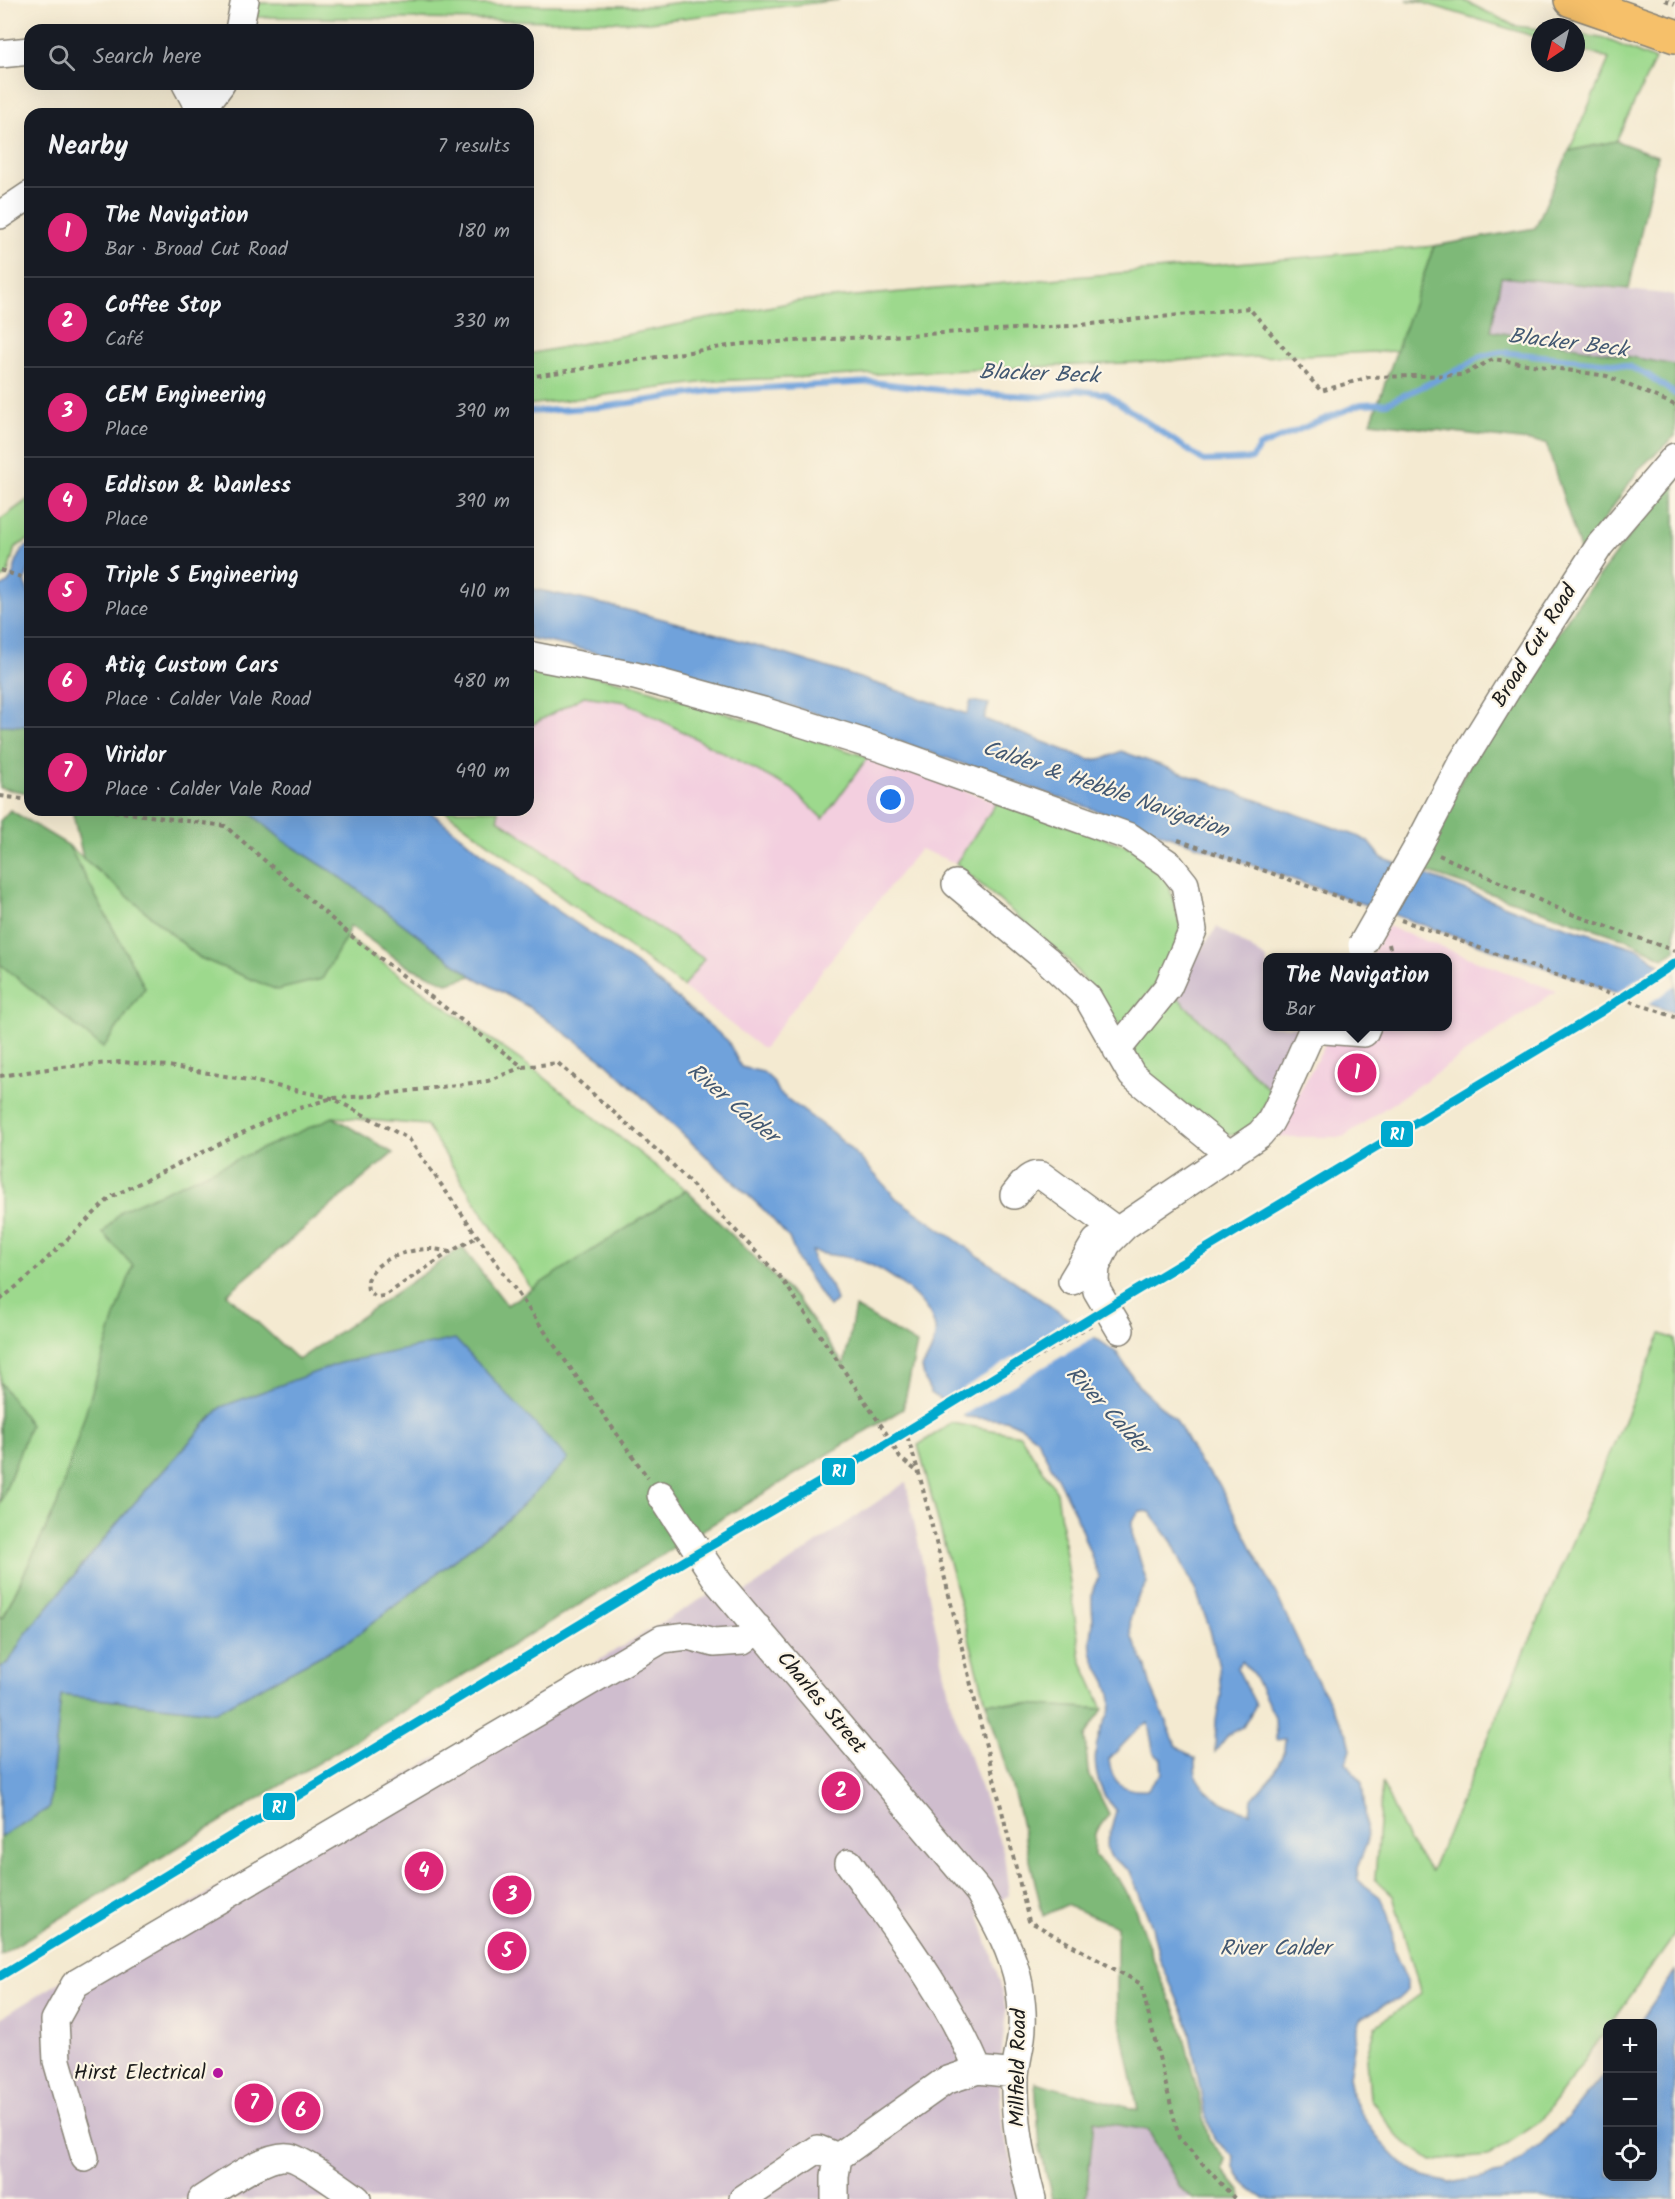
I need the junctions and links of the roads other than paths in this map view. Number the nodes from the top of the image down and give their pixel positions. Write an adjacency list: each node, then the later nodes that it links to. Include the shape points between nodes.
1 (244, 0): 4 (street)
2 (1577, 1): 3 (main road)
3 (1673, 22)
4 (240, 24)
5 (24, 52): 6 (street)
6 (0, 54)
7 (189, 90): 9 (street)
8 (216, 90): 10 (street)
9 (196, 108)
10 (201, 108)
11 (24, 199): 12 (street)
12 (0, 215)
13 (1675, 457): 16 (street, Broad Cut Road, bridge, via 1600,545 1517,673 1461,764)
14 (534, 656): 20 (street, via 635,676 763,711 881,748 1130,837 1169,864 1185,884 1193,930 1168,987)
15 (956, 884): 20 (street, via 1088,998)
16 (1358, 951)
17 (1312, 1031): 21 (street, via 1270,1122)
18 (1344, 1031): 19 (street)
19 (1365, 1031)
20 (1117, 1050): 21 (street, via 1132,1075)
21 (1230, 1155): 23 (street, via 1206,1157); 25 (street, via 1126,1225 1107,1244 1096,1268 1095,1281)
22 (1014, 1195): 23 (street, via 1030,1176 1042,1176)
23 (1109, 1225): 24 (street)
24 (1072, 1281)
25 (1120, 1330)
26 (661, 1495): 27 (street, Charles Street, via 719,1583)
27 (758, 1628): 29 (street, Charles Street, via 978,1892); 33 (street, via 743,1641 714,1643 688,1636 662,1639 75,1984 55,2020 57,2061)
28 (849, 1863): 30 (street, via 918,1962 970,2049)
29 (1003, 1937): 31 (street, Millfield Road, via 1019,1983 1022,2026)
30 (978, 2070): 31 (street); 32 (street, via 945,2081)
31 (1015, 2074): 38 (street, Millfield Road, via 1020,2154)
32 (838, 2157): 36 (street, via 818,2149); 37 (street)
33 (85, 2158)
34 (202, 2199): 35 (street, via 263,2161 290,2157)
35 (357, 2199)
36 (743, 2199)
37 (835, 2199)
38 (1032, 2199)

